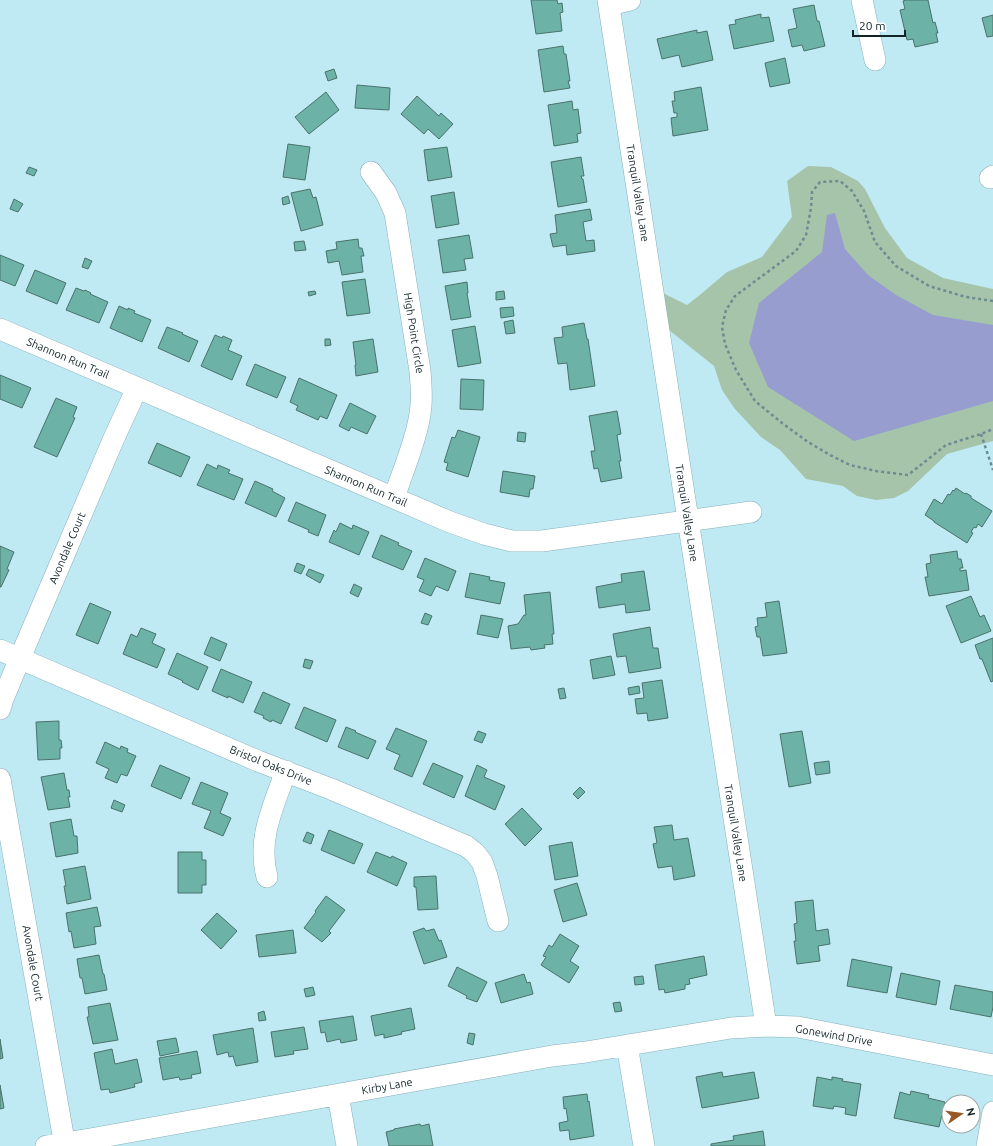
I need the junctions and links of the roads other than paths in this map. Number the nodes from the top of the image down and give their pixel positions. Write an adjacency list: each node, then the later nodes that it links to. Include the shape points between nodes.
1 (630, 0): 3 (street)
2 (862, 0): 4 (street)
3 (608, 2): 10 (street, Tranquil Valley Lane)
4 (875, 60)
5 (371, 172): 8 (street, High Point Circle, via 386,193 395,213 422,389 420,418)
6 (0, 329): 7 (street, Shannon Run Trail)
7 (137, 388): 8 (street, Shannon Run Trail); 12 (street, Avondale Court)
8 (394, 498): 10 (street, Shannon Run Trail, via 450,522 512,541 542,541)
9 (751, 512): 10 (street, Shannon Run Trail)
10 (688, 521): 18 (street, Tranquil Valley Lane)
11 (0, 650): 12 (street, Bristol Oaks Drive)
12 (20, 658): 13 (street, Avondale Court); 14 (street, Bristol Oaks Drive)
13 (0, 709)
14 (286, 771): 16 (street, via 263,844); 17 (street, Bristol Oaks Drive, via 466,846 482,862)
15 (0, 779): 23 (street, Avondale Court)
16 (267, 877)
17 (498, 921)
18 (766, 1026): 19 (street, Gonewind Drive, via 731,1028); 20 (street, Gonewind Drive, via 798,1027)
19 (627, 1045): 21 (street, Kirby Lane); 25 (street)
20 (993, 1065)
21 (338, 1095): 23 (street, Kirby Lane); 24 (street)
22 (993, 1112): 26 (street)
23 (58, 1145)
24 (347, 1146)
25 (644, 1146)
26 (987, 1146)

